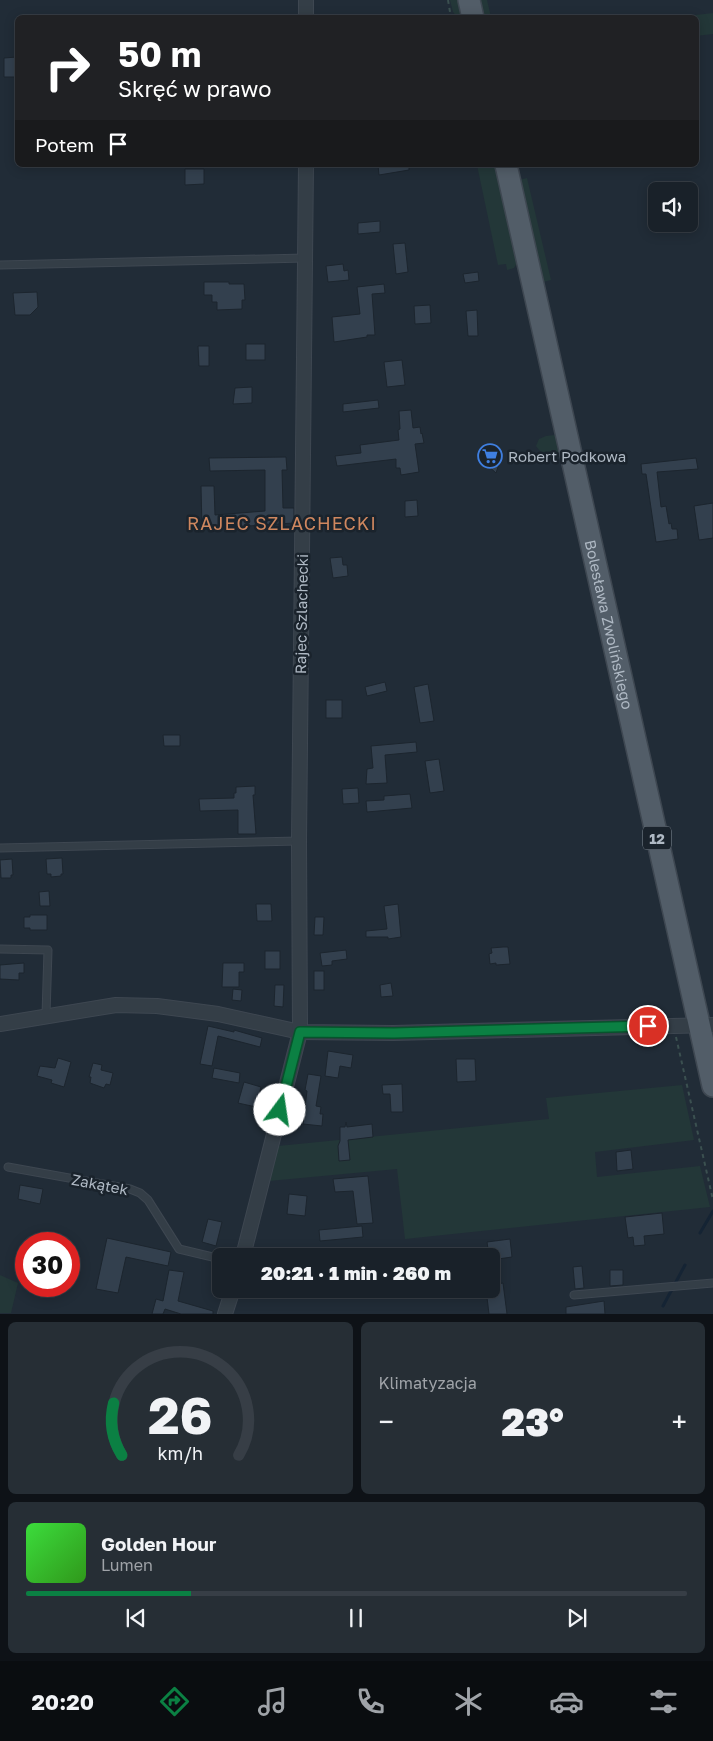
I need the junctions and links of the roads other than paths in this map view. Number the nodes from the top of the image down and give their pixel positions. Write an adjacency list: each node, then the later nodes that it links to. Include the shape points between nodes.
1 (306, 0): 3 (street)
2 (469, 0): 4 (main road)
3 (306, 15)
4 (472, 15)
5 (306, 167): 7 (street, Rajec Szlachecki)
6 (506, 167): 14 (main road, Bolesława Zwolińskiego / 12)
7 (306, 258): 8 (lane); 9 (street, Rajec Szlachecki)
8 (0, 266)
9 (299, 841): 10 (lane); 15 (street, Rajec Szlachecki)
10 (0, 848)
11 (0, 949): 12 (lane, via 48,950)
12 (46, 1015): 13 (street); 15 (street, via 116,1005 157,1006 218,1014)
13 (0, 1024)
14 (706, 1025): 15 (street, via 394,1033); 16 (main road, Bolesława Zwolińskiego / 12)
15 (300, 1032): 18 (street, Rajec Szlachecki)
16 (713, 1086)
17 (8, 1168): 19 (lane, Zakątek, via 140,1193 148,1200 178,1249)
18 (245, 1248)
19 (212, 1257)
20 (713, 1283): 21 (lane)
21 (574, 1295)
22 (230, 1298): 23 (street)
23 (225, 1314)

